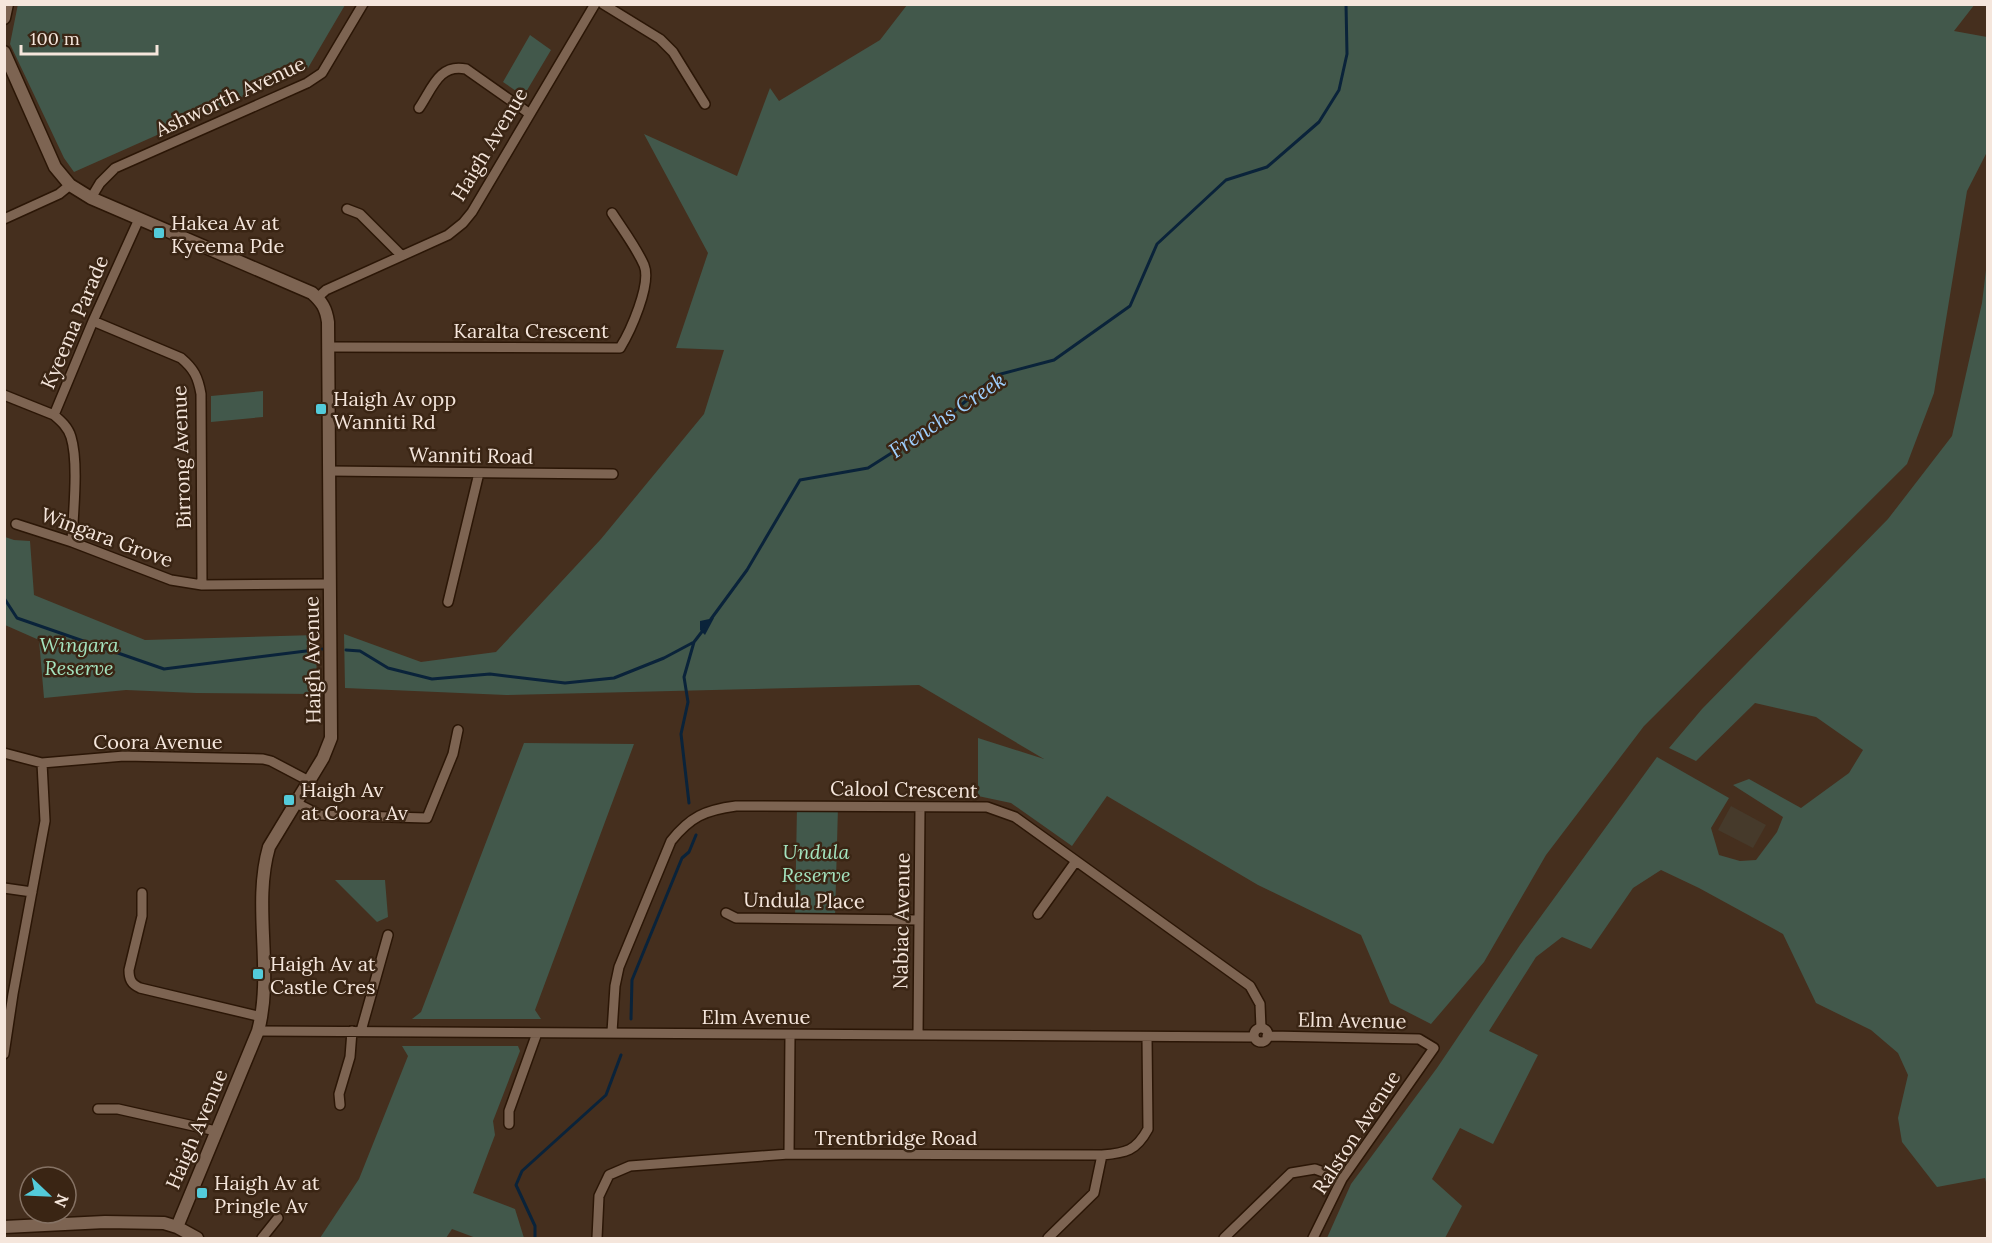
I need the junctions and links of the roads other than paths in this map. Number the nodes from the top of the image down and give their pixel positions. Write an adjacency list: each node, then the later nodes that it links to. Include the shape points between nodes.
1 (7, 4): 5 (street)
2 (363, 4): 11 (street, Ashworth Avenue, via 322,73 115,168)
3 (595, 4): 9 (street, Haigh Avenue)
4 (603, 4): 7 (street, via 660,39 673,52)
5 (4, 18)
6 (5, 58): 10 (street, via 55,167)
7 (705, 104)
8 (419, 108): 9 (street, via 443,71 454,66 466,69)
9 (530, 114): 16 (street, Haigh Avenue, via 463,223 448,235)
10 (70, 185): 11 (street); 14 (street)
11 (91, 198): 15 (street)
12 (347, 209): 16 (street, via 360,214)
13 (612, 213): 19 (street, Karalta Crescent, via 645,266 647,279 620,348)
14 (4, 219)
15 (139, 219): 17 (street); 18 (street, Kyeema Parade)
16 (401, 255): 17 (street, Haigh Avenue, via 326,290)
17 (317, 298): 19 (street, Haigh Avenue, via 326,310)
18 (93, 321): 21 (street, Kyeema Parade); 28 (street, Birrong Avenue, via 181,358 199,380)
19 (328, 347): 22 (street, Haigh Avenue)
20 (4, 395): 21 (street)
21 (54, 415): 26 (street, Kyeema Parade, via 66,425 71,438 75,474)
22 (329, 471): 23 (street, Wanniti Road); 27 (street, Haigh Avenue)
23 (479, 473): 24 (street, Wanniti Road); 29 (street)
24 (613, 474)
25 (16, 524): 26 (street, Wingara Grove)
26 (72, 542): 28 (street, Wingara Grove, via 171,580)
27 (330, 584): 28 (street, Wingara Grove); 33 (street, Haigh Avenue, via 332,738)
28 (202, 585)
29 (448, 602)
30 (458, 730): 34 (street, via 453,754 427,818 320,815)
31 (4, 753): 32 (street, Coora Avenue)
32 (42, 763): 33 (street, Coora Avenue, via 124,756 263,759); 38 (street, via 45,821)
33 (309, 782): 34 (street, Haigh Avenue)
34 (296, 803): 45 (street, Haigh Avenue, via 269,847 265,862)
35 (920, 808): 36 (street, Calool Crescent, via 987,807 1015,817); 42 (street, Nabiac Avenue); 48 (street, Calool Crescent, via 736,806 700,814 683,826 671,842 619,967)
36 (1076, 861): 41 (street); 49 (street, Calool Crescent, via 1250,986 1260,1004)
37 (4, 888): 38 (street)
38 (32, 892): 44 (street)
39 (142, 893): 45 (street, via 142,916 129,970 134,985)
40 (726, 913): 42 (street, Undula Place, via 736,918)
41 (1038, 914)
42 (919, 920): 52 (street, Nabiac Avenue)
43 (388, 935): 47 (street)
44 (9, 993): 55 (street)
45 (262, 1017): 46 (street, Haigh Avenue)
46 (258, 1031): 47 (street, Elm Avenue); 59 (street, Haigh Avenue)
47 (356, 1031): 50 (street, Elm Avenue); 56 (street, via 339,1094)
48 (612, 1032): 50 (street, Elm Avenue); 51 (street, Elm Avenue)
49 (1264, 1032): 53 (street, Elm Avenue, via 1265,1042 1254,1037); 54 (street, Elm Avenue, via 1419,1039)
50 (537, 1033): 58 (street, via 509,1111)
51 (790, 1035): 52 (street, Elm Avenue); 60 (street)
52 (918, 1035): 53 (street, Elm Avenue)
53 (1147, 1037): 61 (street, Trentbridge Road, via 1148,1129 1132,1149)
54 (1434, 1048): 62 (street, Ralston Avenue)
55 (4, 1054)
56 (340, 1105)
57 (98, 1109): 59 (street, via 118,1109)
58 (509, 1124)
59 (216, 1131): 64 (street, Haigh Avenue)
60 (789, 1154): 61 (street, Trentbridge Road); 68 (street, Trentbridge Road, via 630,1166 609,1175 599,1196)
61 (1102, 1155): 69 (street, via 1094,1193)
62 (1342, 1179): 70 (street, via 1315,1169 1291,1173); 71 (street, Ralston Avenue)
63 (278, 1218): 67 (street)
64 (177, 1227): 65 (street, via 164,1223 105,1222); 66 (street)
65 (5, 1228)
66 (197, 1239)
67 (262, 1239)
68 (597, 1239)
69 (1048, 1239)
70 (1224, 1239)
71 (1313, 1239)

